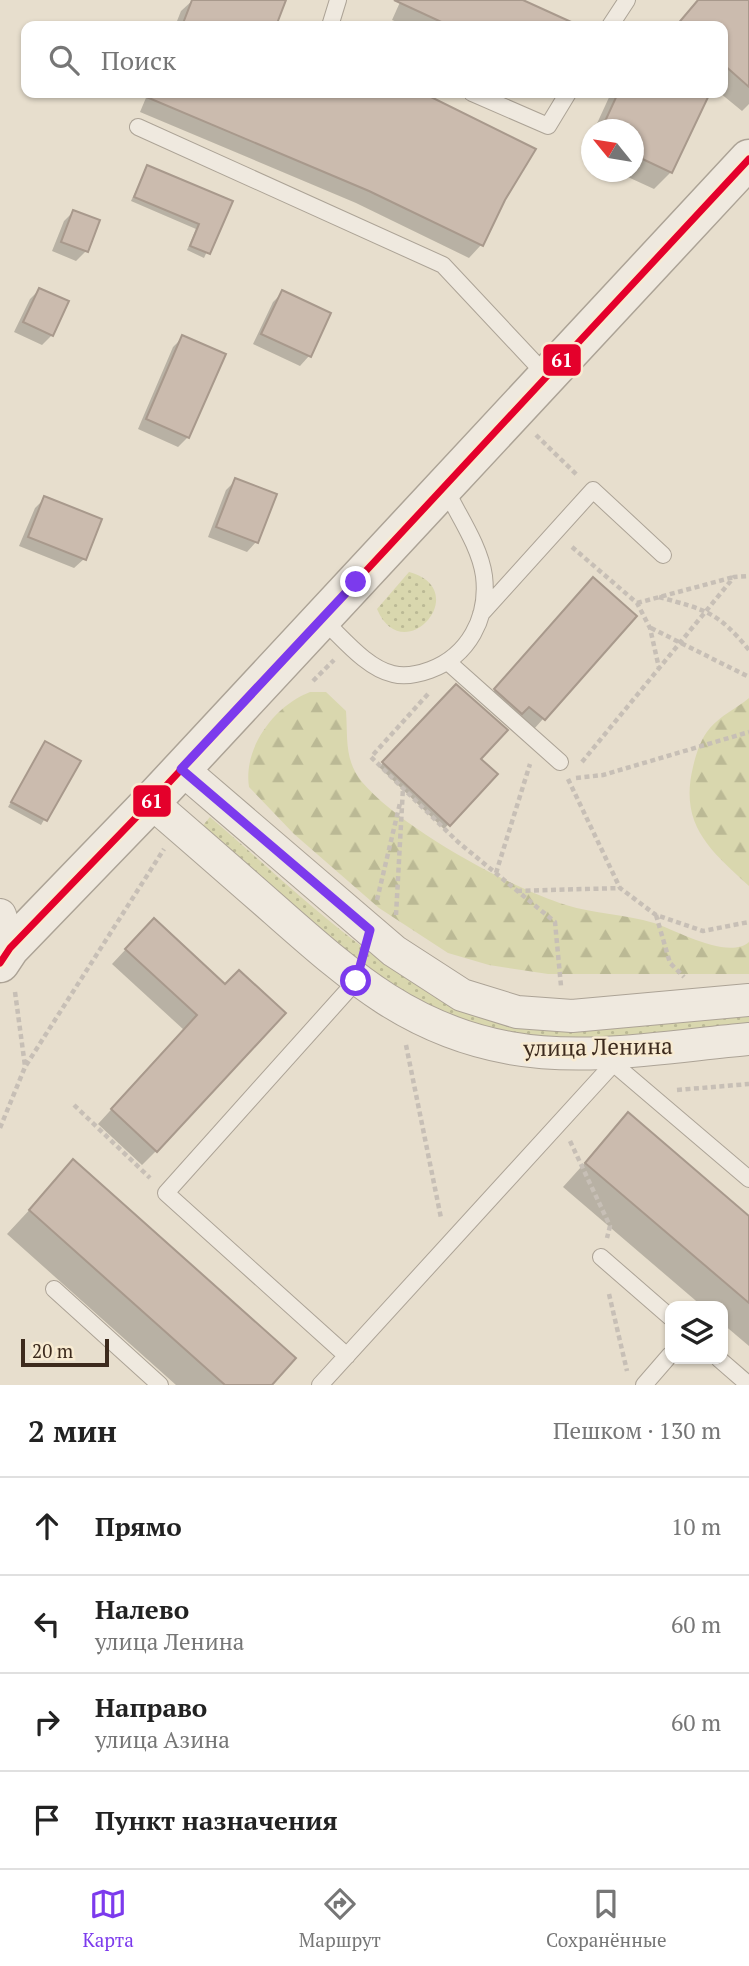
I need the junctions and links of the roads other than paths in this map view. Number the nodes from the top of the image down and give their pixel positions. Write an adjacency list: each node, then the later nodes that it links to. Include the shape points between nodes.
1 (338, 0): 3 (lane)
2 (626, 0): 4 (lane)
3 (332, 21)
4 (613, 21)
5 (484, 98): 6 (lane, via 548,126)
6 (565, 98)
7 (138, 127): 9 (lane, via 443,265)
8 (749, 159): 9 (street)
9 (548, 377): 10 (street)
10 (445, 488): 12 (lane, via 484,576); 13 (street)
11 (663, 555): 12 (lane, via 593,490)
12 (481, 614): 14 (lane, via 471,641)
13 (322, 619): 14 (lane, via 373,664 393,674 416,675); 16 (street)
14 (452, 665): 15 (lane)
15 (560, 762)
16 (181, 769): 17 (street); 20 (street, улица Ленина, via 370,930 462,995 517,1012 572,1016)
17 (164, 813): 18 (street); 19 (street, улица Ленина)
18 (3, 942)
19 (356, 981): 22 (street, улица Ленина, via 398,1009 448,1031 510,1048); 27 (lane, via 166,1193)
20 (749, 1000)
21 (749, 1040): 22 (street, улица Ленина)
22 (620, 1057): 23 (lane, via 648,1092); 27 (lane)
23 (749, 1180)
24 (601, 1257): 26 (lane)
25 (54, 1289): 30 (lane)
26 (665, 1313)
27 (347, 1356): 31 (lane)
28 (665, 1361): 32 (lane)
29 (725, 1364): 33 (lane)
30 (160, 1385)
31 (320, 1385)
32 (644, 1385)
33 (749, 1385)

